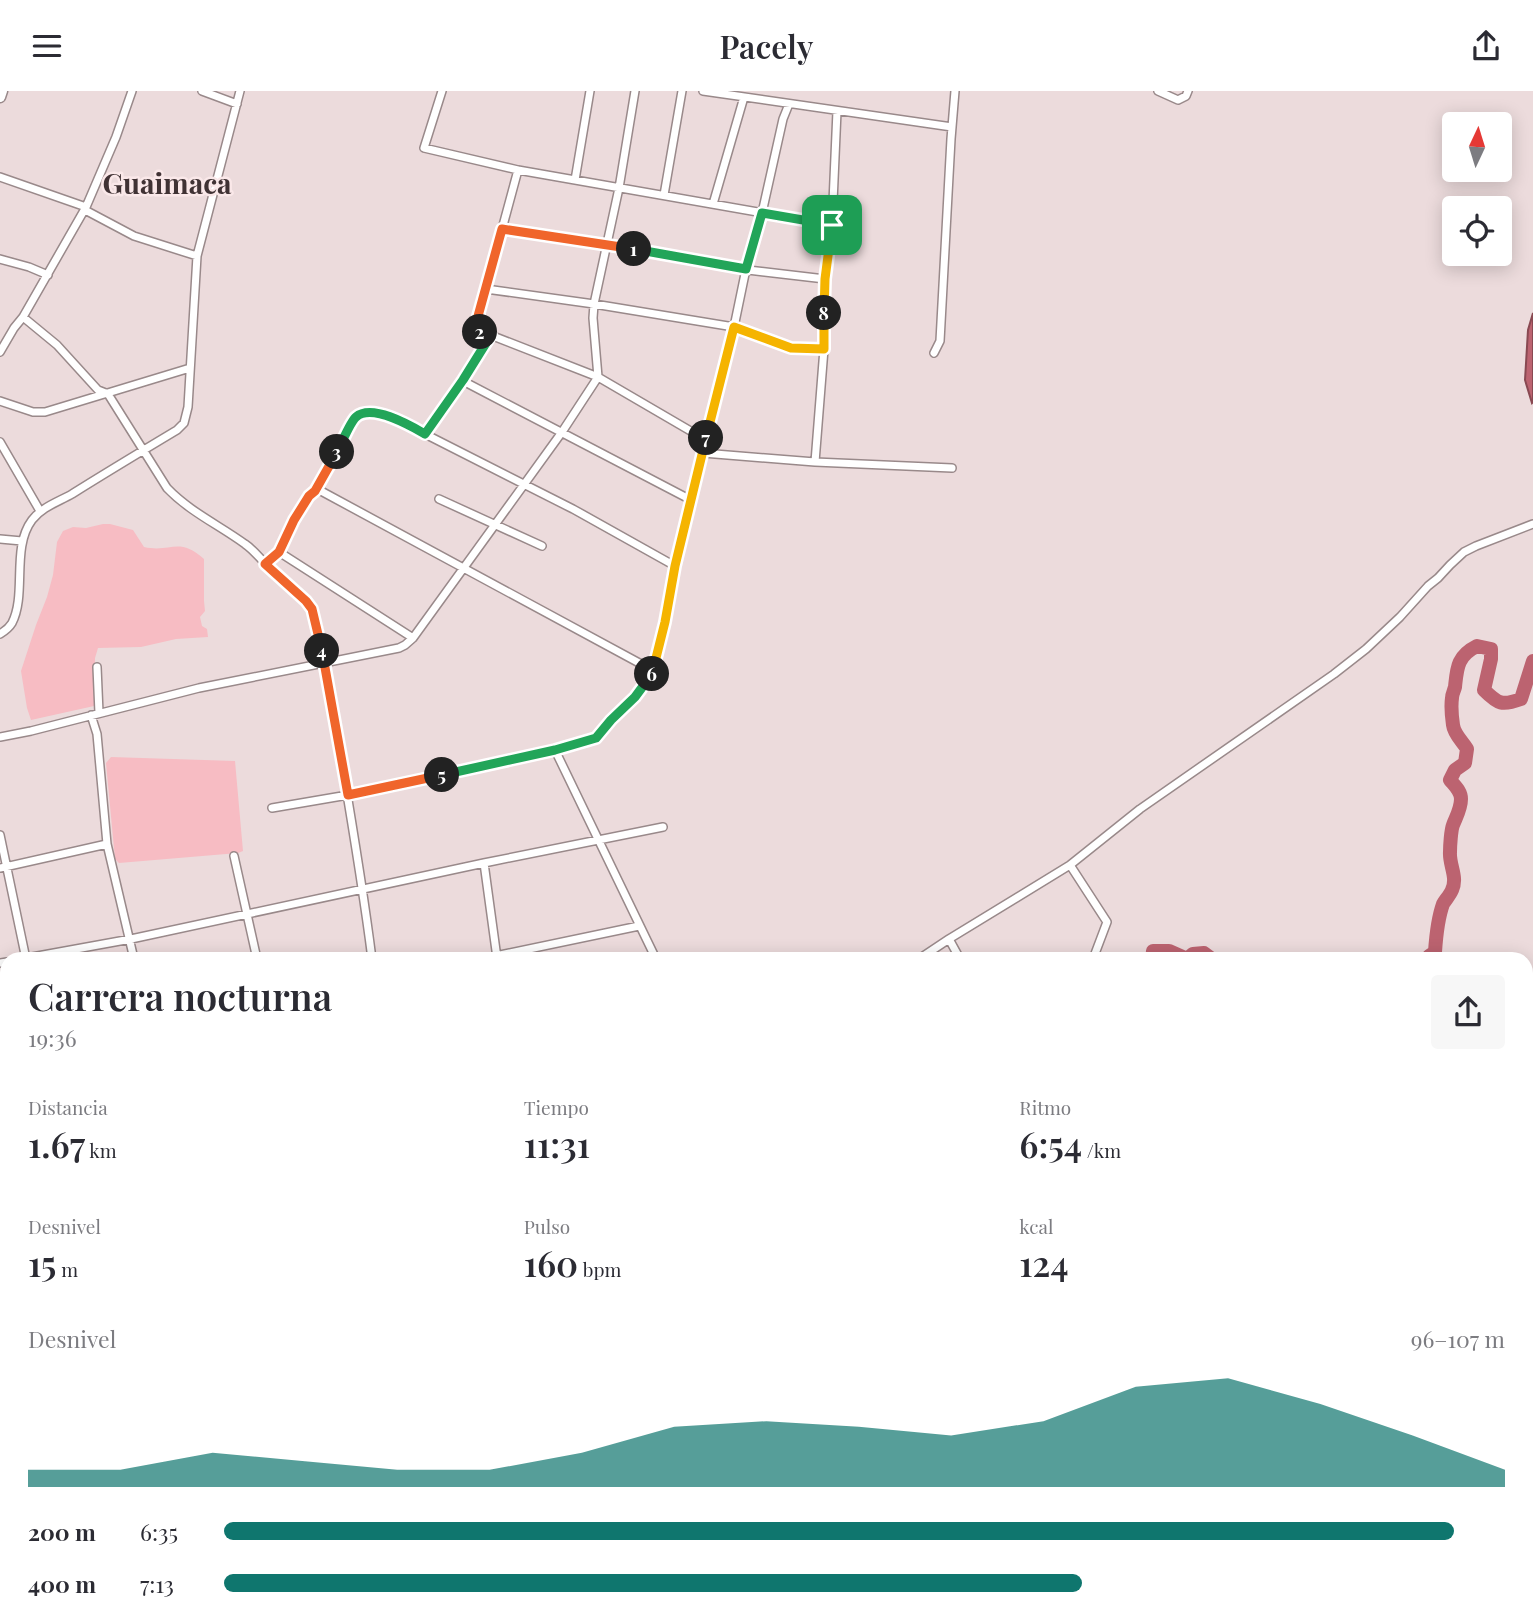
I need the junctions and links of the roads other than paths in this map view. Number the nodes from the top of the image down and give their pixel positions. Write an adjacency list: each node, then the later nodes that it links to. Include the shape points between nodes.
1 (2, 91): 13 (main road)
2 (132, 91): 25 (street)
3 (202, 91): 15 (street)
4 (240, 91): 15 (street)
5 (442, 91): 19 (street, via 424,148)
6 (590, 91): 21 (street)
7 (635, 91): 22 (street)
8 (682, 91): 23 (street)
9 (702, 91): 14 (street)
10 (955, 91): 18 (street)
11 (1158, 91): 12 (street, via 1178,100)
12 (1188, 91)
13 (0, 97)
14 (744, 97): 16 (street); 24 (street)
15 (237, 104): 30 (street)
16 (789, 104): 17 (street); 26 (street)
17 (837, 111): 18 (street); 27 (street)
18 (951, 127): 42 (street, via 940,341)
19 (518, 170): 21 (street); 28 (street)
20 (0, 177): 25 (street)
21 (575, 180): 22 (street)
22 (619, 188): 23 (street); 29 (street)
23 (664, 195): 24 (street)
24 (712, 204): 26 (street)
25 (85, 209): 30 (street, via 134,236); 33 (street)
26 (762, 213): 27 (street); 32 (street)
27 (832, 225): 34 (street)
28 (502, 229): 29 (street); 35 (street)
29 (607, 244): 32 (street); 36 (street)
30 (197, 256): 43 (street)
31 (0, 258): 33 (street)
32 (746, 269): 34 (street); 38 (street)
33 (48, 275): 37 (street)
34 (825, 279): 40 (street)
35 (486, 289): 36 (street); 39 (street, via 475,330)
36 (594, 304): 38 (street); 44 (street)
37 (23, 317): 41 (street); 46 (street)
38 (734, 327): 40 (street, via 791,348); 50 (street)
39 (491, 335): 44 (street); 45 (street)
40 (824, 349): 54 (street)
41 (0, 352)
42 (934, 353)
43 (190, 368): 46 (street); 52 (street, via 184,423)
44 (598, 377): 48 (street); 50 (street)
45 (463, 380): 48 (street); 49 (street)
46 (106, 393): 47 (street, via 45,412); 52 (street)
47 (0, 401)
48 (562, 432): 56 (street); 59 (street)
49 (425, 434): 56 (street); 57 (street, via 389,416 360,414)
50 (706, 440): 53 (street)
51 (0, 442): 60 (street)
52 (144, 450): 60 (street); 67 (street, via 174,495 249,546)
53 (703, 453): 54 (street); 59 (street)
54 (815, 462): 55 (street)
55 (952, 468)
56 (524, 484): 62 (street); 68 (street)
57 (315, 491): 66 (street); 69 (street)
58 (439, 499): 62 (street)
59 (691, 500): 68 (street)
60 (40, 511): 64 (street)
61 (1533, 524): 86 (street, via 1464,552 1335,674 1140,809)
62 (495, 525): 65 (street); 69 (street)
63 (0, 539): 64 (street)
64 (22, 541): 70 (street, via 12,623)
65 (542, 546)
66 (279, 552): 67 (street); 71 (street)
67 (265, 564): 72 (street, via 312,609)
68 (675, 566): 74 (street)
69 (464, 567): 71 (street); 74 (street)
70 (0, 634)
71 (413, 638): 72 (street, via 399,648)
72 (325, 662): 75 (street); 78 (street)
73 (97, 667): 75 (street)
74 (654, 671): 77 (street, via 596,738)
75 (95, 714): 76 (street); 83 (street)
76 (0, 737)
77 (555, 750): 78 (street); 82 (street)
78 (348, 795): 79 (street); 88 (street)
79 (272, 808)
80 (663, 827): 82 (street)
81 (0, 835): 87 (street)
82 (597, 840): 85 (street); 90 (street)
83 (107, 844): 87 (street); 91 (street)
84 (234, 856): 89 (street)
85 (484, 863): 88 (street); 98 (street)
86 (1070, 865): 92 (street); 103 (street, via 1107,922)
87 (4, 868): 93 (street)
88 (363, 889): 89 (street); 97 (street)
89 (246, 914): 91 (street); 96 (street)
90 (639, 926): 99 (street); 100 (street)
91 (131, 939): 94 (street); 95 (street)
92 (949, 939): 101 (street); 102 (street)
93 (22, 952)
94 (61, 952)
95 (133, 952)
96 (255, 952)
97 (371, 952)
98 (496, 952)
99 (520, 952)
100 (652, 952)
101 (930, 952)
102 (956, 952)
103 (1096, 952)

